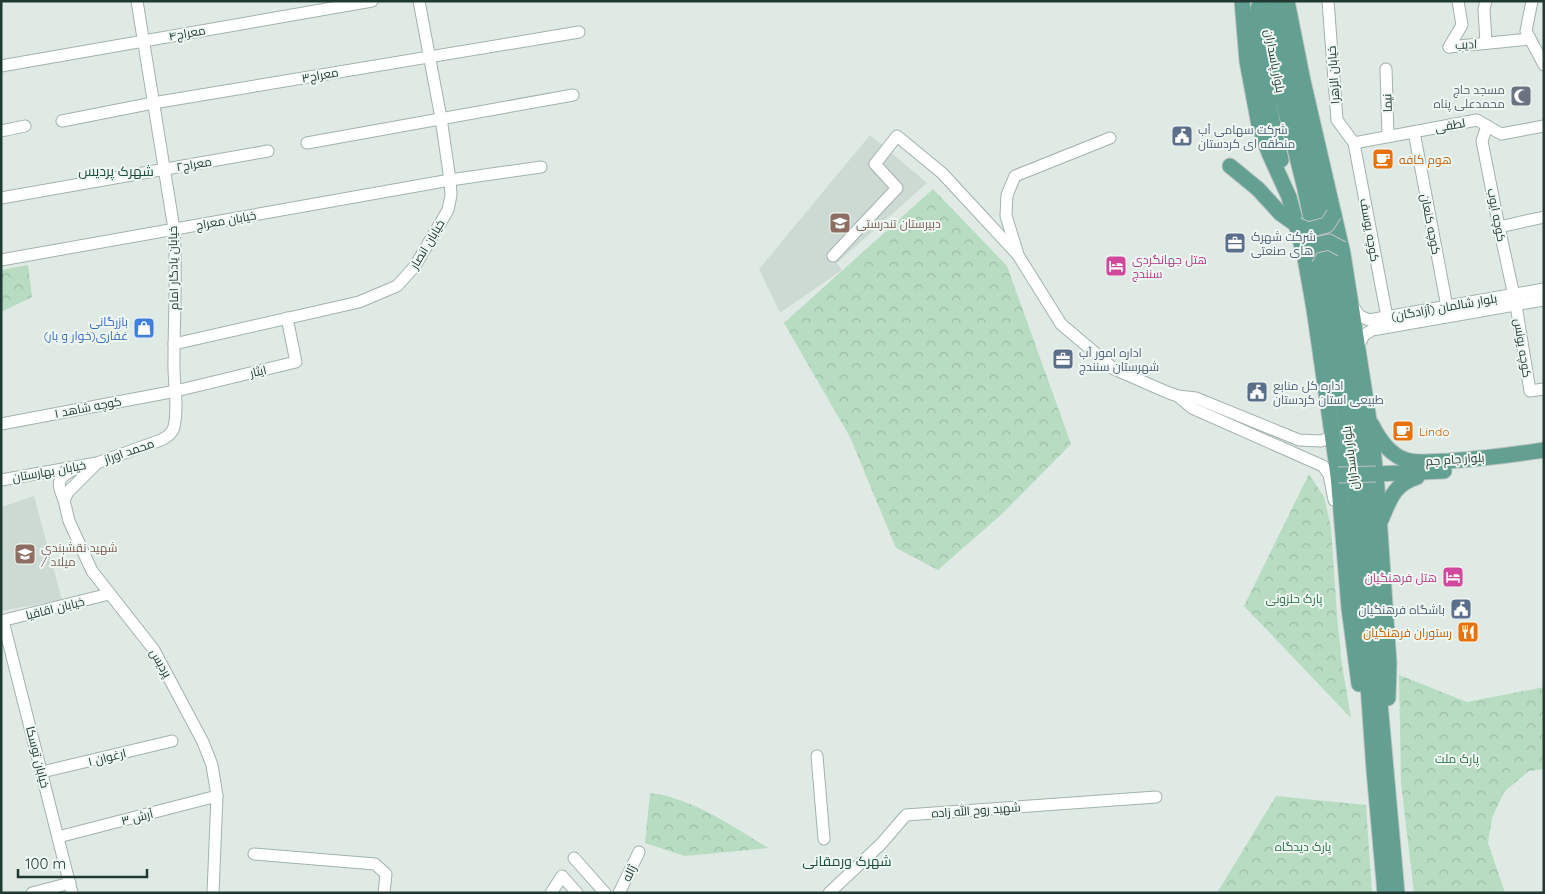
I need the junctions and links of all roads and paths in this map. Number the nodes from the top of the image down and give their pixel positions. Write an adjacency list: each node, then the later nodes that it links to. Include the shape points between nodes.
1 (136, 1): 14 (street, خیابان یادگار امام)
2 (372, 1): 14 (street, معراج۴)
3 (419, 1): 16 (street, خیابان انصار)
4 (1242, 1): 38 (main road, via 1259,125)
5 (1261, 1): 38 (main road, via 1257,15 1261,57); 83 (main road, بلوار پاسداران, via 1305,189 1338,366 1355,500)
6 (1278, 1): 83 (main road, بلوار پاسداران, via 1289,68 1334,270 1349,363 1368,516)
7 (1287, 1): 40 (main road)
8 (1328, 1): 32 (street, خیابان الزهرا, via 1337,120)
9 (1458, 1): 15 (street, ادیب, via 1462,25 1449,46)
10 (1486, 1): 15 (street, ادیب)
11 (1532, 1): 13 (street, via 1526,31)
12 (579, 32): 16 (street, معراج۳)
13 (1530, 39): 15 (street); 17 (street)
14 (143, 41): 18 (street, معراج۴); 21 (street, خیابان یادگار امام)
15 (1486, 43)
16 (430, 56): 21 (street, معراج۳); 22 (street, خیابان انصار)
17 (1544, 65)
18 (1, 66)
19 (1386, 69): 29 (street, نیما)
20 (573, 95): 22 (street)
21 (153, 103): 23 (street, معراج۳); 36 (street, خیابان یادگار امام)
22 (441, 118): 31 (street); 37 (street, خیابان انصار)
23 (62, 121)
24 (25, 126): 27 (street)
25 (1487, 126): 26 (street, لطفی, via 1502,134); 28 (street, لطفی, via 1477,120); 43 (street, کوچه ایوب, via 1482,141)
26 (1544, 126)
27 (1, 131)
28 (1414, 132): 29 (street, لطفی); 54 (street, کوچه کنعان)
29 (1388, 136): 32 (street, لطفی)
30 (1110, 138): 46 (street, via 1015,176 1007,195 1006,216)
31 (307, 143)
32 (1354, 143): 55 (street, کوچه یوسف)
33 (268, 151): 36 (street, معراج۲)
34 (1230, 166): 42 (main road)
35 (541, 167): 37 (street, خیابان معراج)
36 (164, 169): 39 (street, معراج۲); 44 (street, خیابان یادگار امام)
37 (450, 180): 44 (street, خیابان معراج); 56 (street, خیابان انصار, via 448,210 415,266 397,286 359,302)
38 (1289, 197): 42 (main road)
39 (1, 198)
40 (1334, 214): 42 (main road, bridge, via 1327,225 1308,230); 45 (main road)
41 (1544, 217): 43 (street)
42 (1297, 225): 48 (main road)
43 (1499, 227): 51 (street, کوچه ایوب)
44 (174, 229): 49 (street, خیابان معراج); 57 (street, خیابان یادگار امام)
45 (1342, 249): 48 (main road, bridge, via 1329,242 1312,246); 53 (main road)
46 (1018, 255): 47 (street, via 942,174 897,136 875,164 897,188); 64 (street, via 1061,324 1114,369 1178,396 1196,398)
47 (834, 256)
48 (1305, 258): 65 (main road)
49 (1, 260)
50 (1544, 289): 51 (street, بلوار شالمان (آزادگان))
51 (1515, 299): 52 (street, بلوار شالمان (آزادگان)); 54 (street, بلوار شالمان (آزادگان)); 59 (street, کوچه یونس, via 1530,392)
52 (1544, 300)
53 (1351, 304): 55 (street, بلوار شالمان (آزادگان), via 1360,316 1370,320); 58 (main road)
54 (1448, 311): 55 (street, بلوار شالمان (آزادگان)); 58 (street, بلوار شالمان (آزادگان), via 1372,330 1364,335)
55 (1387, 317)
56 (287, 318): 57 (street, خیابان انصار); 60 (street, ایثار, via 296,362)
57 (174, 344): 60 (street, خیابان یادگار امام)
58 (1358, 347): 61 (main road)
59 (1544, 389)
60 (176, 391): 62 (street, خیابان یادگار امام); 63 (street, کوچه شاهد ۱)
61 (1366, 405): 66 (main road, بلوار جام جم, via 1378,437 1406,460 1470,459); 71 (main road)
62 (175, 416): 68 (street, محمد اوراز, via 168,436)
63 (1, 424)
64 (1258, 430): 65 (street, via 1299,440 1321,441); 78 (street, via 1322,466 1329,476)
65 (1334, 436): 72 (main road)
66 (1544, 450)
67 (1544, 460): 70 (main road, بلوار جام جم)
68 (97, 463): 69 (street, خیابان بهارستان); 76 (street, via 73,486)
69 (79, 467): 73 (street, خیابان بهارستان); 76 (street, پردیس, via 60,479)
70 (1433, 472): 71 (main road, بلوار جام جم); 77 (main road, via 1400,484)
71 (1376, 474): 72 (main road, بلوار جام جم, bridge); 77 (main road)
72 (1338, 475): 78 (main road)
73 (16, 477): 74 (street, خیابان بهارستان); 75 (street)
74 (1, 480)
75 (1, 486)
76 (64, 500): 79 (street, پردیس, via 68,521 83,555)
77 (1380, 524): 83 (main road, via 1389,663)
78 (1344, 530): 83 (main road, via 1356,666)
79 (109, 594): 80 (street, خیابان اقاقیا); 85 (street, پردیس, via 162,663 203,742 212,765)
80 (2, 621): 84 (street, خیابان توسکا)
81 (172, 741): 84 (street, ارغوان ۱)
82 (817, 756): 88 (street)
83 (1380, 770): 101 (main road, بلوار پاسداران, via 1379,815); 102 (main road, بلوار پاسداران)
84 (42, 772): 87 (street, خیابان توسکا)
85 (217, 796): 87 (street, آرش ۳); 94 (street, پردیس)
86 (1156, 797): 100 (street, شهید روح الله زاده, via 906,815 881,844)
87 (58, 837): 92 (street, خیابان توسکا)
88 (824, 839)
89 (639, 852): 99 (street, ژاله)
90 (254, 854): 95 (street, via 375,864 386,874)
91 (574, 858): 98 (street)
92 (71, 888): 93 (street)
93 (32, 893)
94 (213, 893)
95 (384, 893)
96 (551, 893): 97 (street, via 562,876)
97 (577, 893)
98 (605, 893)
99 (620, 893)
100 (829, 893)
101 (1386, 893)
102 (1397, 893)

